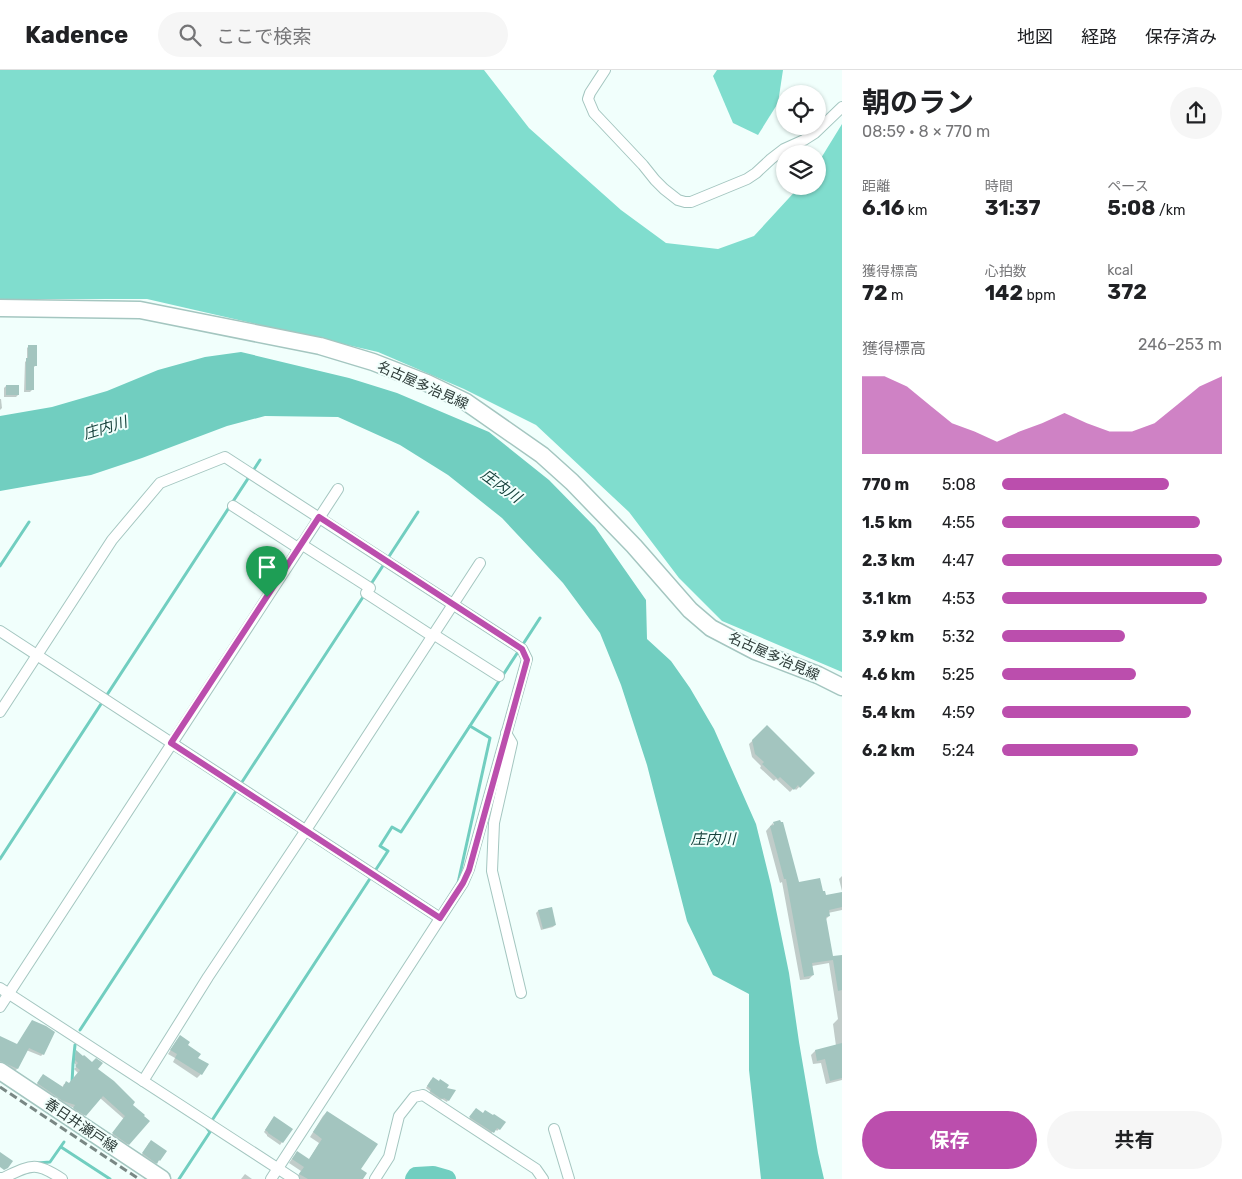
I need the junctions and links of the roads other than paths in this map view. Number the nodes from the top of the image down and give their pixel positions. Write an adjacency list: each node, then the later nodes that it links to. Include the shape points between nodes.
1 (605, 70): 2 (street, via 588,98 594,114 664,189 685,202 747,179 784,149 815,133)
2 (842, 107)
3 (0, 308): 14 (main road, 名古屋多治見線, via 140,310 320,346 374,362 427,383 466,402 542,455 572,482 690,610 711,628 755,651)
4 (338, 489): 6 (street)
5 (233, 506): 7 (street)
6 (319, 517): 7 (street); 9 (street); 12 (street, via 225,457 160,483 112,540)
7 (300, 546): 11 (street, via 370,588 366,593); 17 (street)
8 (480, 563): 9 (street)
9 (452, 604): 11 (street); 16 (street, via 522,649 527,660)
10 (0, 631): 12 (street)
11 (432, 635): 13 (street); 18 (street)
12 (37, 656): 15 (street); 17 (street)
13 (499, 676)
14 (842, 687)
15 (0, 712)
16 (506, 733): 19 (street, via 469,870); 21 (street, via 512,743 494,823 492,871)
17 (171, 743): 18 (street); 20 (street)
18 (306, 830): 19 (street); 24 (street)
19 (440, 918): 26 (street)
20 (4, 990): 22 (street); 24 (street)
21 (521, 993)
22 (0, 1007)
23 (0, 1071): 29 (main road, 春日井瀬戸線)
24 (143, 1081): 26 (street)
25 (554, 1129): 34 (street)
26 (278, 1169): 30 (street); 31 (street)
27 (0, 1178): 28 (street, via 34,1166 48,1169)
28 (62, 1179)
29 (162, 1179)
30 (271, 1179)
31 (294, 1179)
32 (375, 1179): 33 (street, via 389,1157 399,1116 414,1097 423,1095 536,1168)
33 (543, 1179)
34 (570, 1179)

